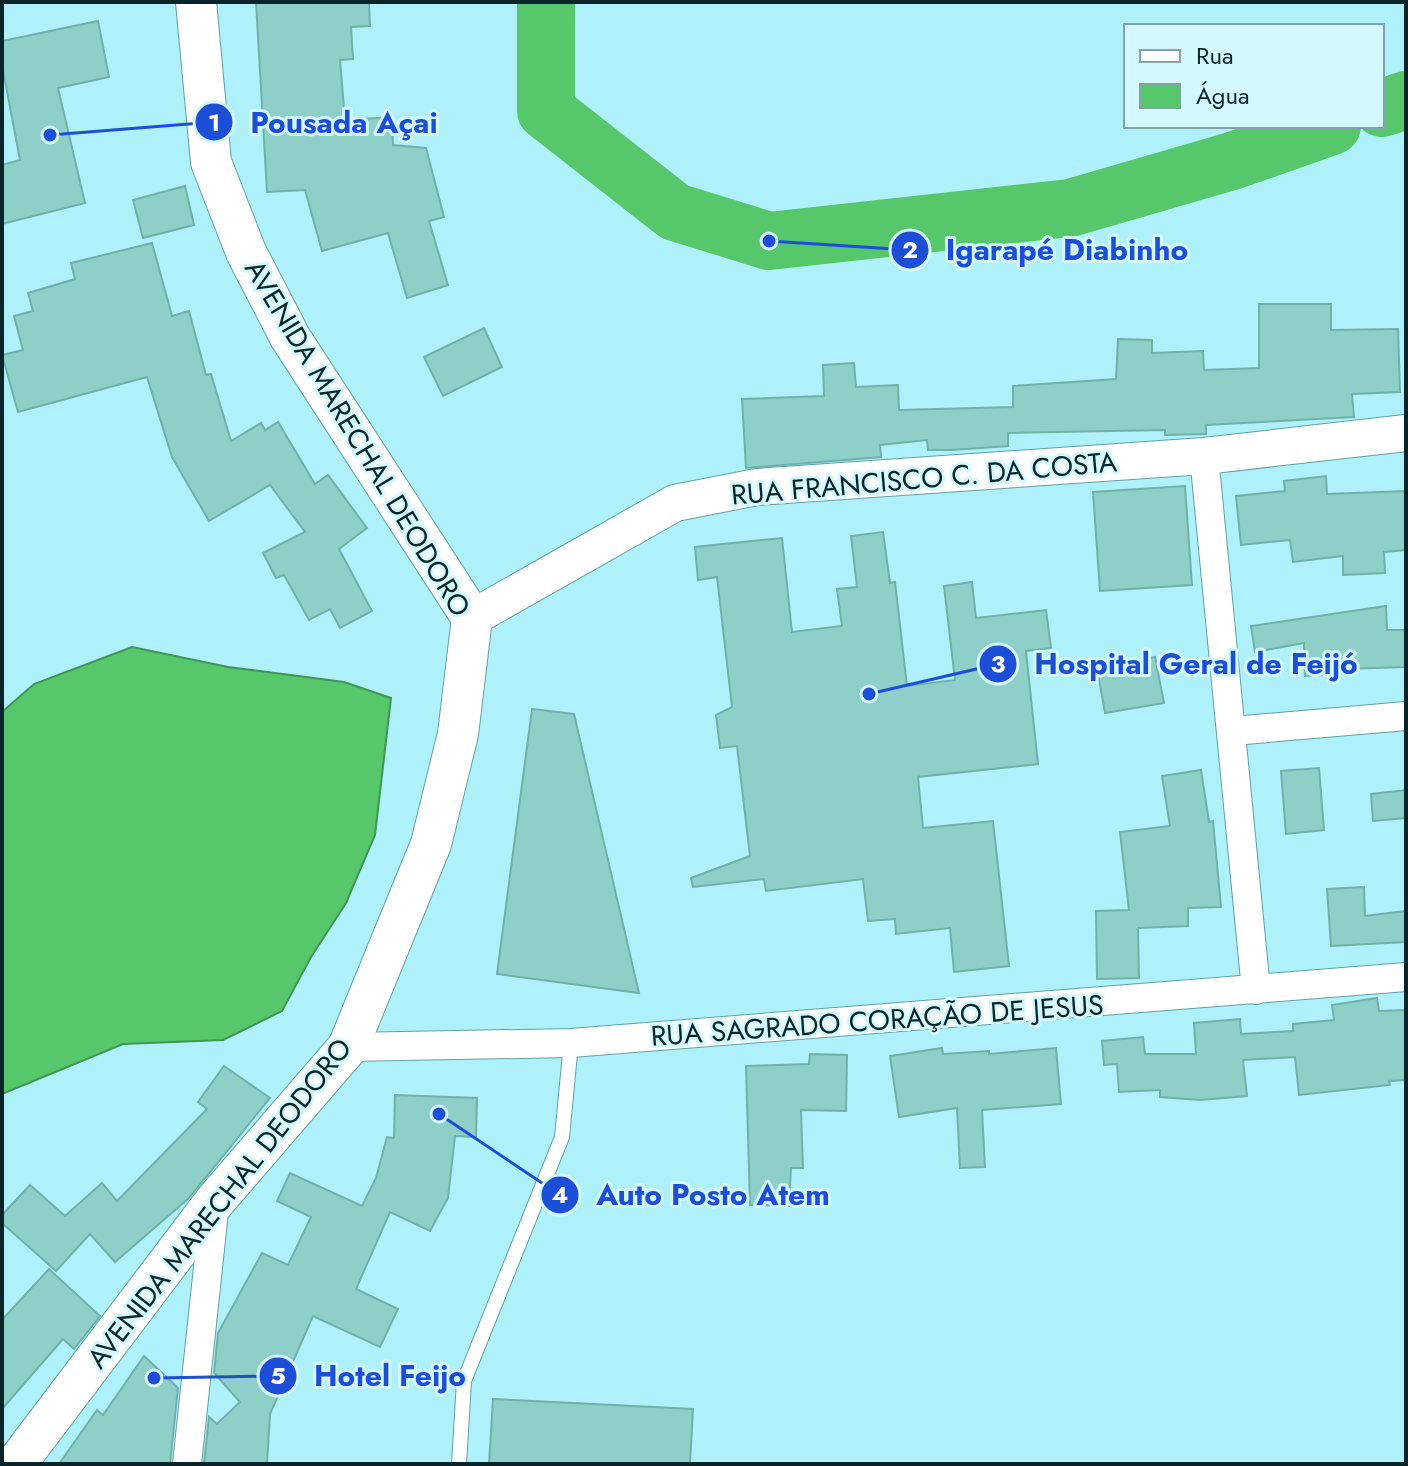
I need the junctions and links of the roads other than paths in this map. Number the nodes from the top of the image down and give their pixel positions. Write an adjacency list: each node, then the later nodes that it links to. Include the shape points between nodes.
1 (196, 2): 4 (main road, AVENIDA MARECHAL DEODORO, via 211,162 246,252 290,337)
2 (1406, 433): 3 (street, RUA FRANCISCO C. DA COSTA)
3 (1204, 456): 4 (street, RUA FRANCISCO C. DA COSTA, via 757,487 675,503); 6 (street)
4 (472, 618): 10 (main road, AVENIDA MARECHAL DEODORO, via 458,734 431,844)
5 (1406, 716): 6 (street)
6 (1233, 731): 8 (street)
7 (1406, 977): 8 (street, RUA SAGRADO CORAÇÃO DE JESUS)
8 (1256, 990): 9 (street, RUA SAGRADO CORAÇÃO DE JESUS)
9 (571, 1043): 10 (street, RUA SAGRADO CORAÇÃO DE JESUS); 14 (lane, via 562,1137 464,1381)
10 (348, 1047): 11 (main road, AVENIDA MARECHAL DEODORO)
11 (215, 1201): 12 (main road, AVENIDA MARECHAL DEODORO); 13 (street)
12 (16, 1464)
13 (187, 1464)
14 (459, 1464)

